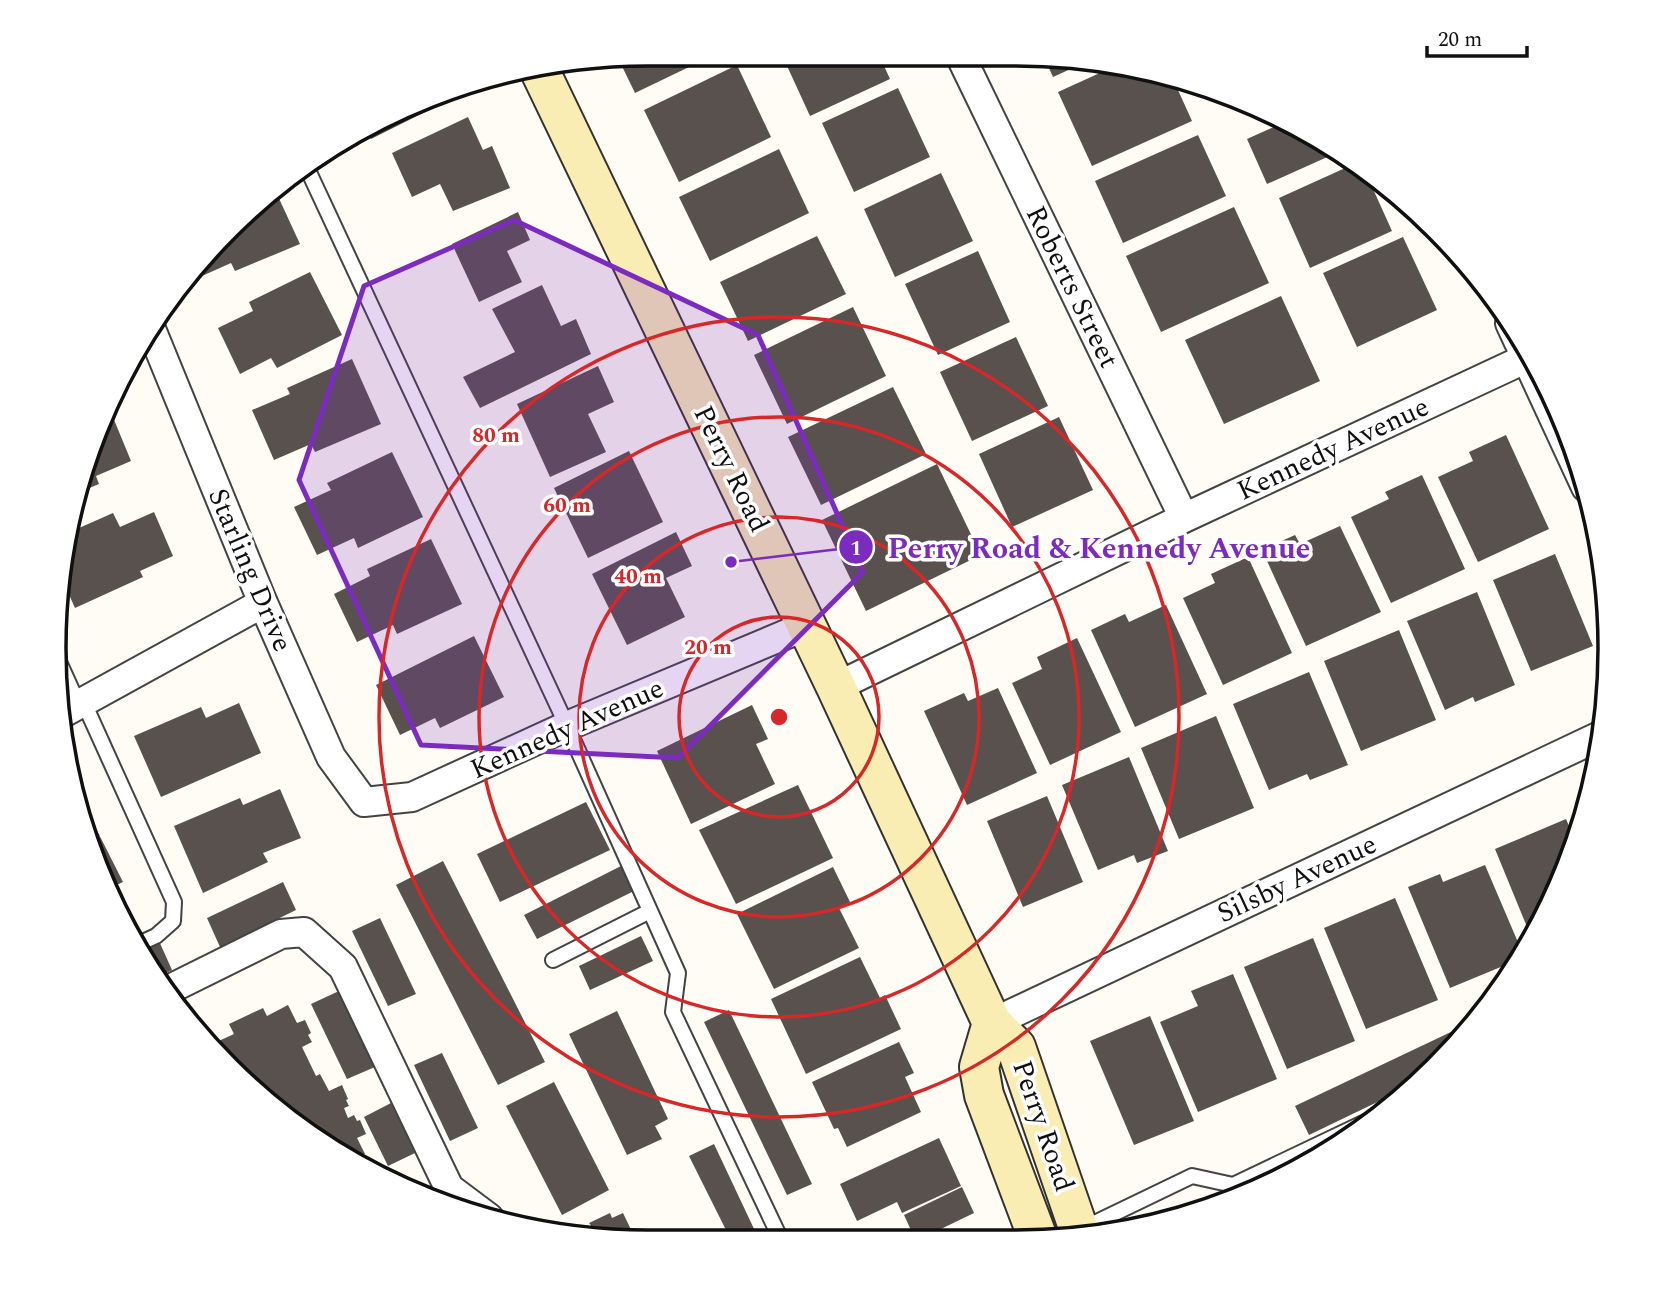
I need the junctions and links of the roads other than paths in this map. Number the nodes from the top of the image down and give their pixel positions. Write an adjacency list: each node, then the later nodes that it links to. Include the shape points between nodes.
1 (965, 66): 6 (street, Roberts Street)
2 (543, 77): 8 (street, Perry Road)
3 (310, 175): 12 (lane)
4 (155, 340): 7 (street, Starling Drive)
5 (1522, 360): 6 (street, Kennedy Avenue)
6 (1184, 518): 10 (street, Kennedy Avenue)
7 (263, 603): 11 (street); 14 (street, Starling Drive, via 331,757)
8 (806, 626): 10 (street, Perry Road); 12 (street, Kennedy Avenue)
9 (68, 688): 11 (lane)
10 (836, 688): 19 (street, Perry Road)
11 (75, 707): 16 (lane, via 174,902 173,921)
12 (567, 726): 14 (street, Kennedy Avenue, via 412,797); 15 (lane)
13 (1591, 740): 19 (street, Silsby Avenue)
14 (365, 802)
15 (650, 912): 17 (lane); 24 (lane, via 678,973 673,1012)
16 (145, 941)
17 (553, 960)
18 (175, 986): 21 (street, via 281,934 304,932 343,967 449,1188)
19 (992, 1023): 23 (street, Perry Road, via 1016,1047); 25 (street, Perry Road, via 979,1067 984,1095)
20 (1329, 1139): 22 (lane, via 1233,1185 1192,1176)
21 (468, 1202)
22 (1097, 1225)
23 (1078, 1227)
24 (776, 1230)
25 (1035, 1230)

